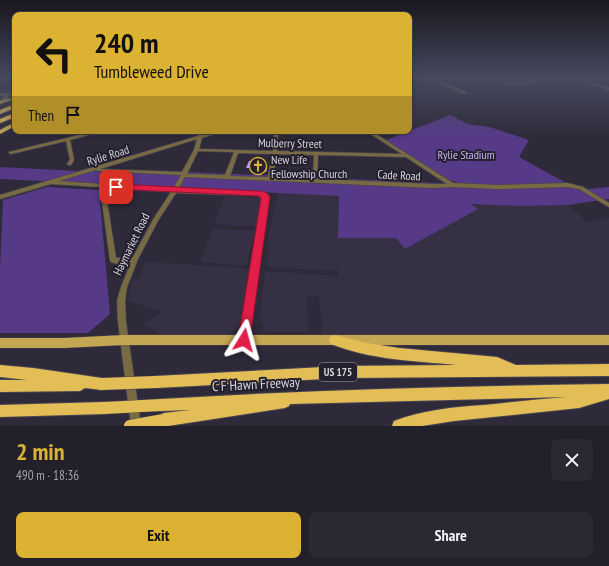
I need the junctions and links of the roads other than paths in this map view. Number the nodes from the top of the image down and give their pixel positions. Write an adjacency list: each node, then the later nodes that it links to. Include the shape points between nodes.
1 (12, 98): 2 (main road)
2 (0, 102)
3 (12, 107): 4 (highway)
4 (0, 112)
5 (12, 115): 7 (highway)
6 (12, 116): 8 (highway)
7 (0, 118)
8 (0, 122)
9 (12, 126): 10 (main road)
10 (0, 132)
11 (90, 134): 15 (street)
12 (202, 134): 16 (street, Haymarket Road); 23 (street, Rylie Road)
13 (276, 134): 18 (street)
14 (373, 134): 21 (street)
15 (68, 140): 19 (street); 22 (street, via 72,160)
16 (196, 150): 17 (street, Mulberry Street); 24 (street, Haymarket Road)
17 (236, 152): 18 (street, Mulberry Street); 25 (street)
18 (275, 152): 20 (street, Mulberry Street); 26 (street)
19 (11, 153)
20 (316, 154): 21 (street, Mulberry Street); 27 (street)
21 (407, 156): 29 (street)
22 (69, 164)
23 (93, 169): 24 (street, Cade Road); 28 (street, Rylie Road)
24 (183, 174): 25 (street, Cade Road); 31 (street, Haymarket Road)
25 (227, 176): 26 (street, Cade Road)
26 (270, 178): 27 (street, Cade Road)
27 (314, 180): 29 (street, Cade Road)
28 (50, 182): 30 (street); 32 (street, Rylie Road)
29 (452, 185): 33 (street, Cade Road, via 574,186)
30 (102, 186): 31 (street); 34 (street, via 113,260)
31 (173, 191): 34 (street, Haymarket Road); 36 (street, via 258,193 266,197)
32 (0, 197)
33 (609, 206)
34 (135, 259): 35 (street, Haymarket Road, via 121,301)
35 (124, 340): 36 (main road); 39 (main road); 49 (street, Haymarket Road)
36 (244, 340): 37 (main road)
37 (335, 340): 38 (main road); 42 (highway, via 380,351 497,363)
38 (609, 340)
39 (0, 343)
40 (609, 370): 42 (highway, C F Hawn Freeway / US 175)
41 (0, 371): 43 (highway)
42 (520, 371): 43 (highway, C F Hawn Freeway / US 175, bridge, via 343,372)
43 (102, 384): 44 (highway, C F Hawn Freeway / US 175)
44 (0, 386)
45 (609, 391): 46 (highway, C F Hawn Freeway / US 175, via 506,391); 50 (highway, via 579,402 454,414)
46 (308, 398): 47 (highway, C F Hawn Freeway / US 175, bridge, via 264,398 104,408); 48 (highway, bridge)
47 (0, 410)
48 (130, 426)
49 (136, 426)
50 (399, 426)

